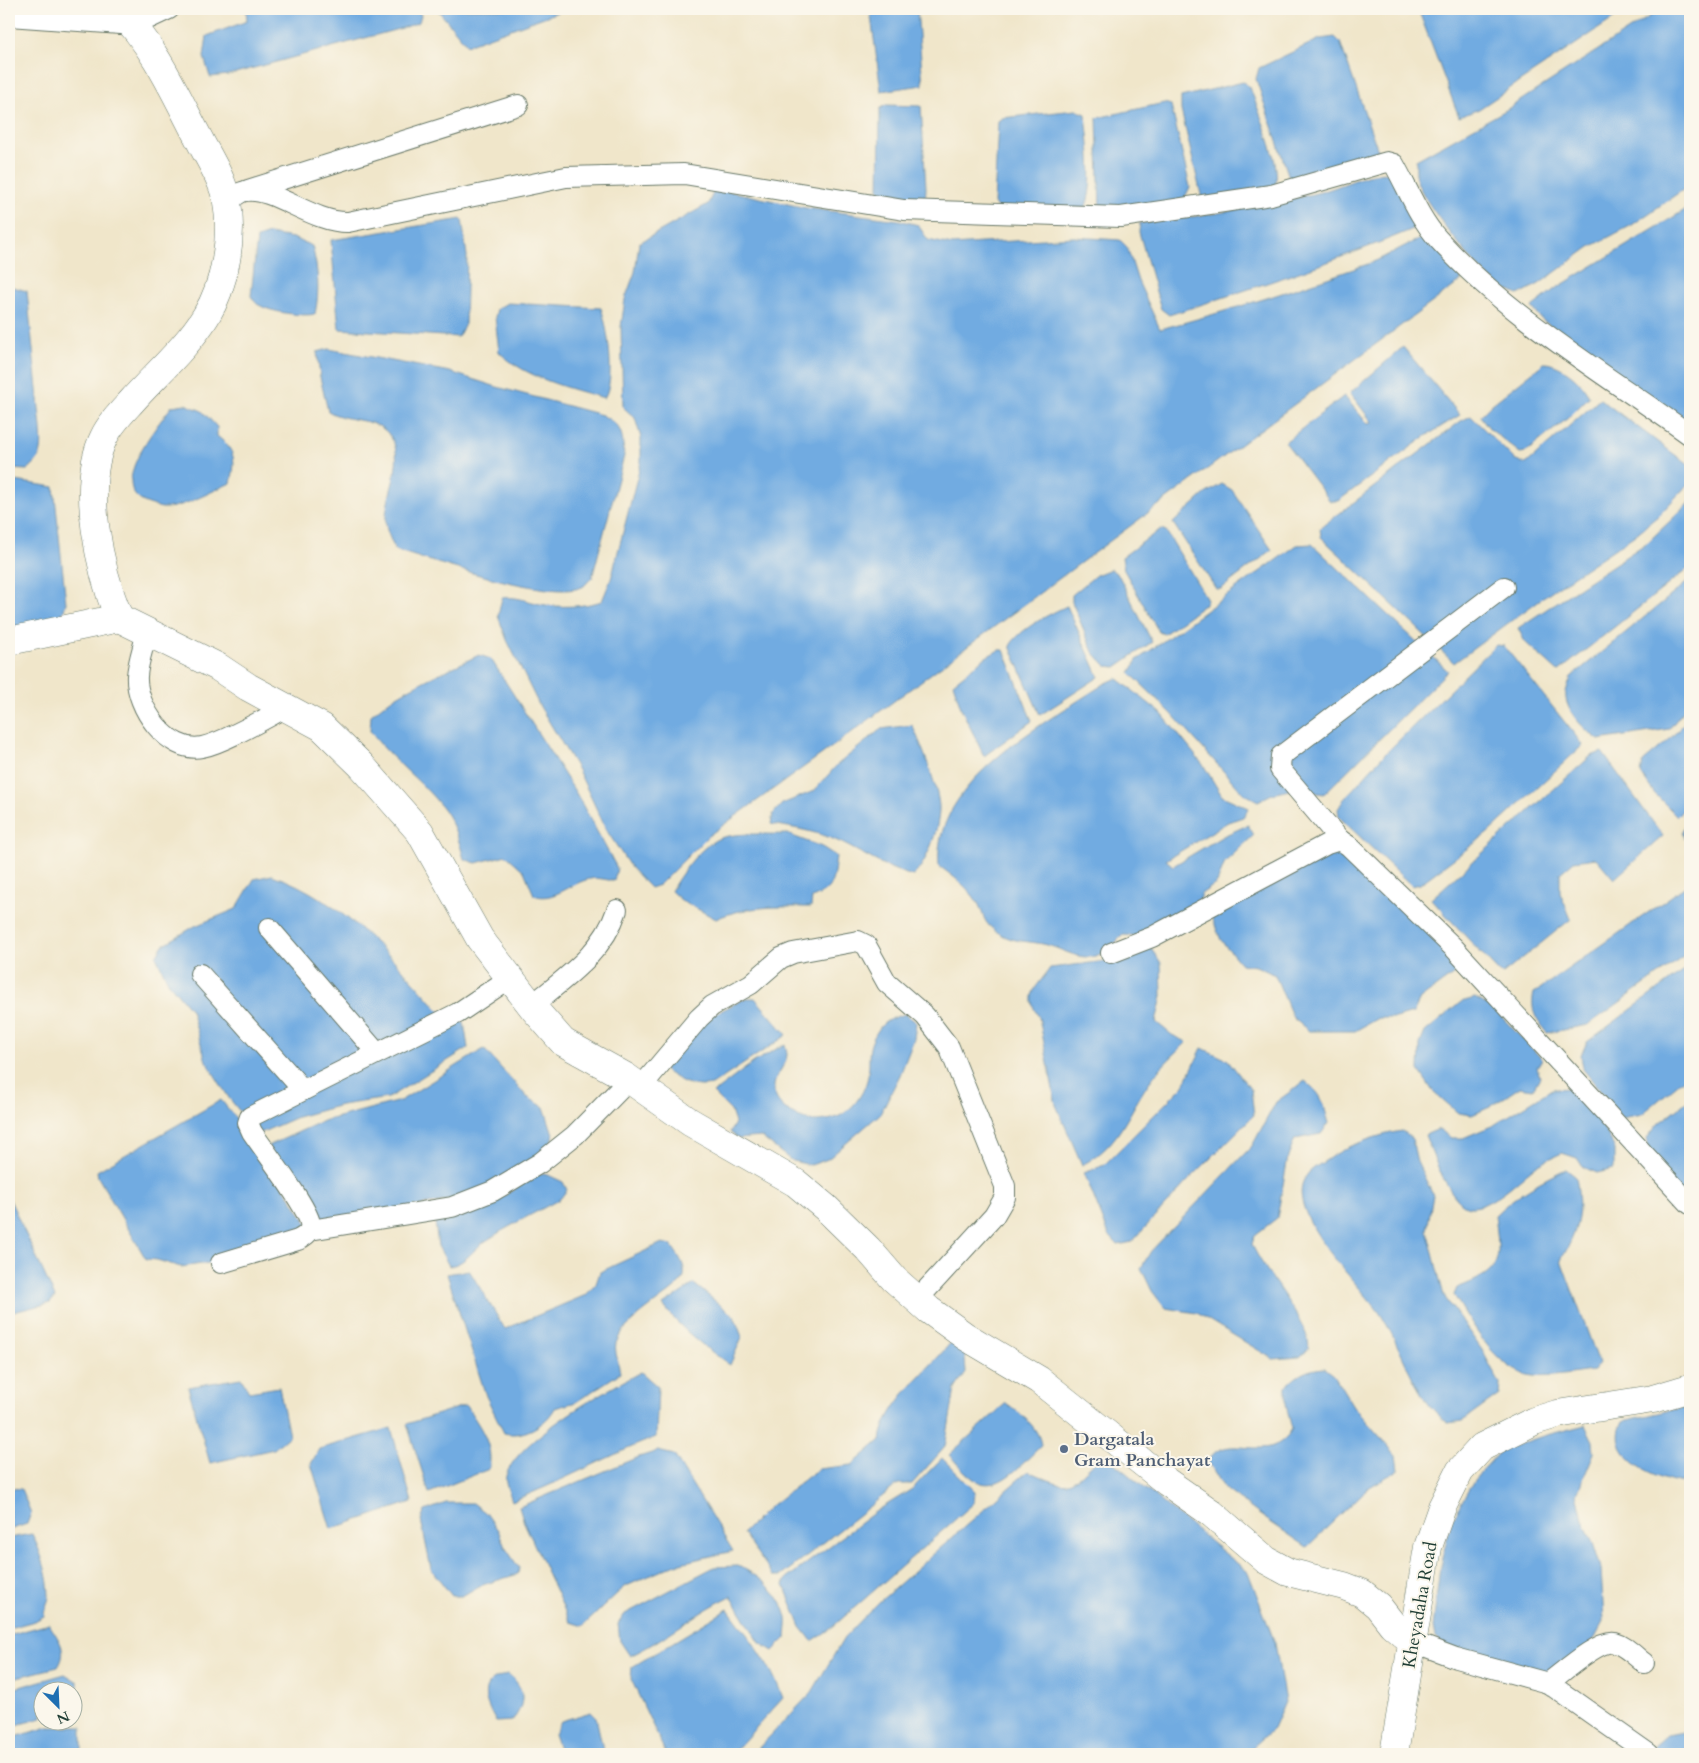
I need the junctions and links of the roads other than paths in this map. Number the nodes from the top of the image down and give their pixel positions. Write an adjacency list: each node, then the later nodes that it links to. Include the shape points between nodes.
1 (169, 9): 3 (street)
2 (9, 16): 3 (street)
3 (126, 17): 5 (main road, via 144,38 217,173)
4 (518, 105): 5 (street)
5 (237, 196): 6 (street, via 261,192 336,222 566,177 684,174 904,210 1121,218 1271,195 1387,162 1394,164 1438,239 1515,310 1574,356); 8 (main road, via 215,299 194,333 104,437 94,470 94,523)
6 (1690, 435)
7 (1504, 587): 12 (street, via 1280,756 1280,769)
8 (119, 618): 9 (main road); 10 (main road)
9 (147, 631): 11 (main road, via 218,667); 11 (street, via 137,676 138,690 149,717 168,739 202,747)
10 (9, 641)
11 (285, 708): 17 (main road, via 322,727 361,765 420,832 480,939)
12 (1340, 840): 15 (street, via 1326,844 1152,937); 22 (street, via 1454,948)
13 (617, 910): 18 (street, via 602,942)
14 (269, 928): 19 (street)
15 (1111, 953)
16 (200, 974): 21 (street)
17 (510, 978): 18 (main road); 19 (street, via 458,1013)
18 (531, 1006): 20 (main road, via 563,1042)
19 (377, 1054): 21 (street)
20 (635, 1084): 23 (street, via 540,1163 493,1191 452,1207); 25 (main road, via 690,1122 796,1183 826,1208); 25 (street, via 712,1006 751,984 781,958 858,941 866,946 887,983 925,1016 949,1047 1005,1186 1005,1197 994,1216)
21 (304, 1090): 23 (street, via 254,1114 248,1124 302,1206 310,1222)
22 (1690, 1204)
23 (310, 1230): 24 (street, via 298,1240)
24 (221, 1263)
25 (917, 1300): 27 (main road, via 965,1336 1039,1380 1167,1482 1210,1512 1266,1560 1288,1572 1344,1586 1362,1594)
26 (1690, 1388): 27 (main road, Kheyadaha Road, via 1654,1398 1556,1414 1511,1431 1482,1447 1460,1471 1442,1507 1428,1547)
27 (1413, 1642): 29 (street, via 1456,1658); 30 (main road, Kheyadaha Road)
28 (1644, 1663): 29 (street, via 1622,1647 1606,1643)
29 (1548, 1683): 31 (street)
30 (1394, 1754)
31 (1650, 1754)

